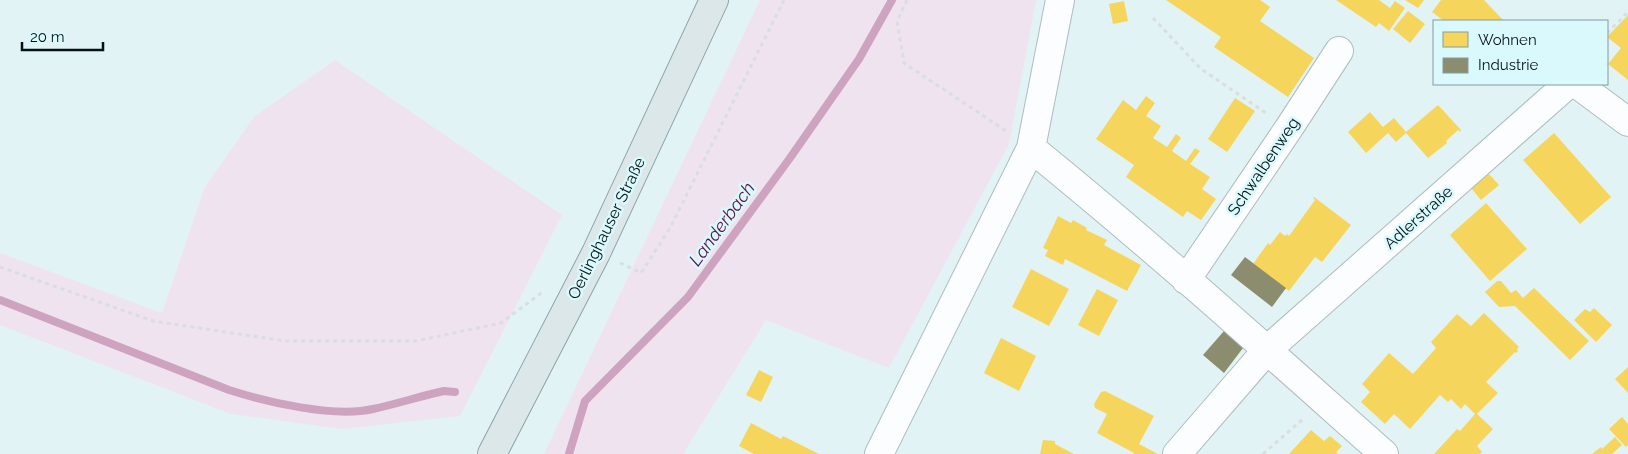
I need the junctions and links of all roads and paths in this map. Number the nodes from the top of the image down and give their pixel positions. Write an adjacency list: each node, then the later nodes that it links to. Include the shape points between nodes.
1 (714, 0): 14 (main road, Oerlinghauser Straße)
2 (784, 0): 14 (path, via 670,228 641,273)
3 (907, 0): 13 (path, via 897,21 904,63)
4 (1060, 0): 13 (street)
5 (1628, 12): 7 (path)
6 (1153, 18): 12 (path, via 1201,69)
7 (1608, 32)
8 (1339, 51): 12 (street, Schwalbenweg)
9 (1567, 85): 18 (street, Adlerstraße)
10 (1578, 85): 11 (street)
11 (1628, 122)
12 (1289, 128): 16 (street, Schwalbenweg)
13 (1031, 148): 16 (street); 21 (street)
14 (596, 252): 20 (main road, Oerlinghauser Straße)
15 (0, 266): 17 (path, via 153,321 284,340 416,341 501,323)
16 (1186, 280): 18 (street)
17 (548, 288)
18 (1267, 350): 19 (street); 22 (street, Adlerstraße)
19 (1324, 400): 23 (path); 24 (street)
20 (492, 454)
21 (879, 454)
22 (1177, 454)
23 (1263, 454)
24 (1384, 454)

